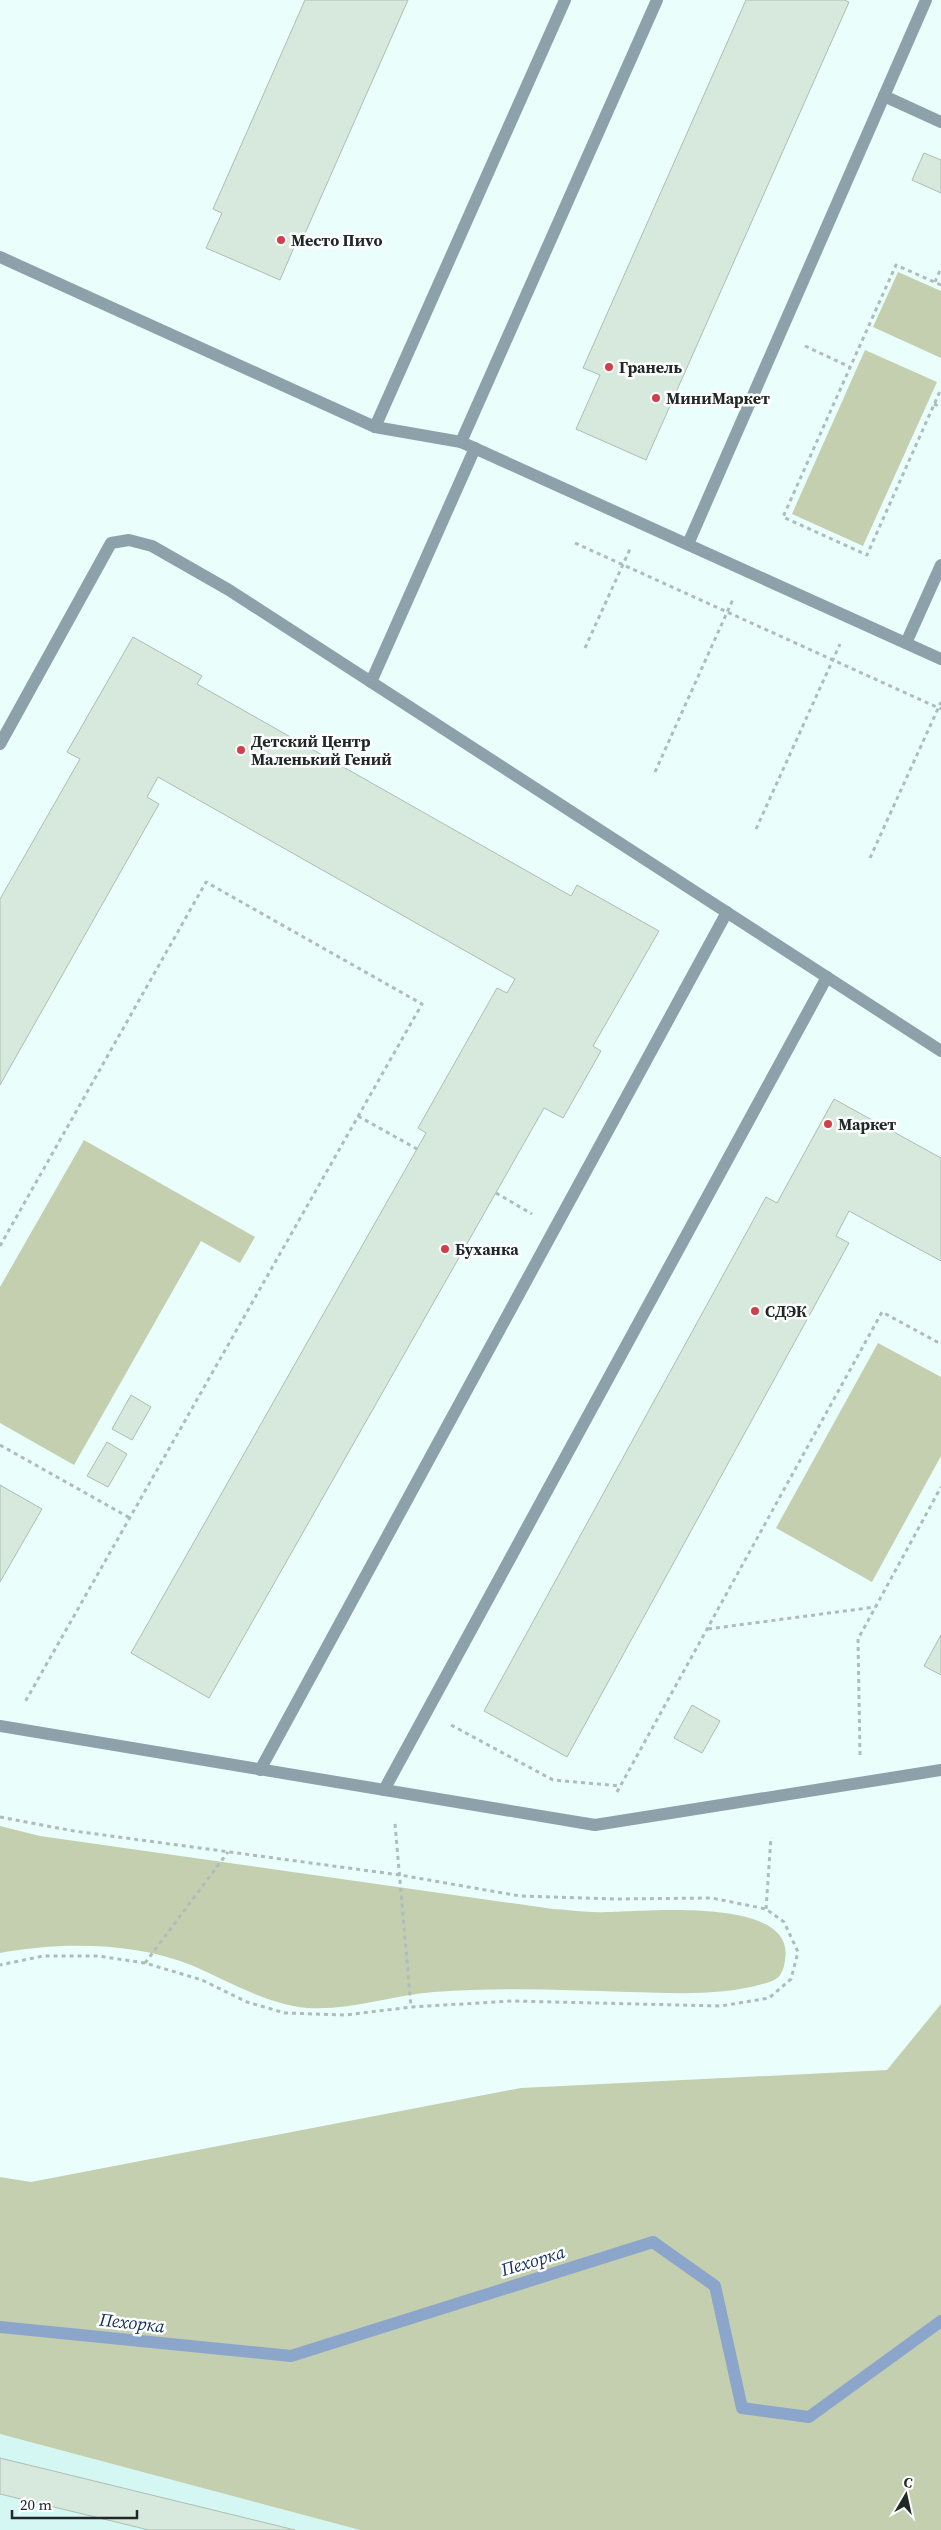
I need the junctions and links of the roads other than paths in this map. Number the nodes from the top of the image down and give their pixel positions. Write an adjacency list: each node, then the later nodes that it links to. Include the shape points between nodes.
1 (564, 0): 7 (lane)
2 (657, 0): 8 (lane)
3 (926, 0): 4 (lane)
4 (884, 96): 5 (lane); 10 (lane)
5 (941, 122)
6 (0, 257): 7 (lane)
7 (375, 427): 8 (lane)
8 (461, 442): 9 (lane)
9 (475, 448): 10 (lane); 14 (lane)
10 (688, 544): 12 (lane)
11 (941, 565): 12 (lane)
12 (906, 643): 13 (lane)
13 (941, 659)
14 (370, 682): 15 (lane, via 229,590 152,546 129,540 111,542); 16 (lane)
15 (0, 744)
16 (727, 912): 17 (lane); 20 (lane)
17 (827, 977): 18 (lane); 22 (lane)
18 (941, 1051)
19 (5, 1727): 20 (lane)
20 (260, 1770): 22 (lane)
21 (941, 1770): 22 (lane, via 595,1825)
22 (384, 1790)

